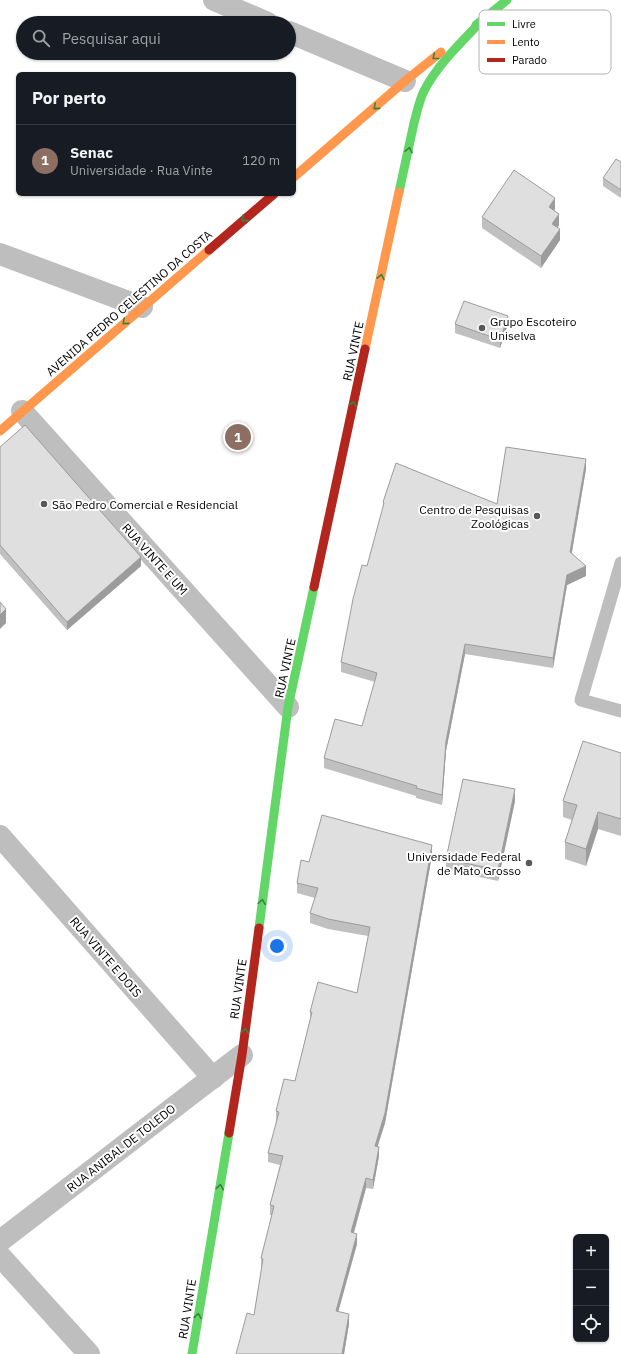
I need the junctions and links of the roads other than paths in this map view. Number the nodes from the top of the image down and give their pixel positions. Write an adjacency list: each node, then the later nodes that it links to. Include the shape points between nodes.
1 (214, 0): 4 (street)
2 (507, 0): 3 (street)
3 (494, 10)
4 (252, 16)
5 (479, 21): 8 (street, one-way to 8)
6 (479, 24): 16 (street, RUA VINTE, one-way to 6, via 412,132 424,92 432,78)
7 (296, 35): 8 (street)
8 (405, 81): 9 (street, one-way to 9)
9 (296, 175)
10 (272, 196): 12 (street, AVENIDA PEDRO CELESTINO DA COSTA, one-way to 12)
11 (0, 254): 12 (street)
12 (142, 307): 13 (street, AVENIDA PEDRO CELESTINO DA COSTA, one-way to 13)
13 (22, 411): 14 (street, AVENIDA PEDRO CELESTINO DA COSTA); 16 (street, RUA VINTE E UM)
14 (0, 431)
15 (621, 563): 17 (lane, via 581,700)
16 (288, 706): 19 (street, RUA VINTE, one-way to 16)
17 (621, 711)
18 (0, 836): 20 (street, RUA VINTE E DOIS)
19 (242, 1055): 20 (street, RUA ANIBAL DE TOLEDO); 24 (street, RUA VINTE, one-way to 19)
20 (213, 1078): 21 (street, RUA ANIBAL DE TOLEDO)
21 (0, 1241)
22 (0, 1256): 23 (street)
23 (89, 1354)
24 (192, 1354)

